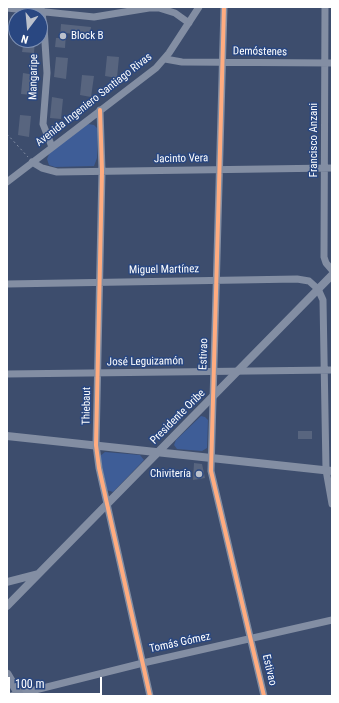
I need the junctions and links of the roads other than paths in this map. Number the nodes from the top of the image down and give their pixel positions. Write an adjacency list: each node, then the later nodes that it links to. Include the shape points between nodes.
1 (199, 7): 5 (street, Avenida Ingeniero Santiago Rivas)
2 (224, 7): 8 (street, Estivao)
3 (325, 7): 9 (street, Francisco Anzani)
4 (48, 11): 5 (street, via 94,17 153,7 170,11)
5 (189, 23): 7 (street, Avenida Ingeniero Santiago Rivas)
6 (45, 48): 11 (street, Mangaripe, via 47,73 43,124)
7 (165, 59): 8 (street, Demóstenes, via 182,62); 10 (street, Avenida Ingeniero Santiago Rivas)
8 (222, 62): 9 (street, Demóstenes); 14 (street, Estivao)
9 (328, 63): 13 (street, Francisco Anzani)
10 (100, 110): 11 (street, Avenida Ingeniero Santiago Rivas); 15 (street, Thiebaut)
11 (52, 147): 12 (street, Avenida Ingeniero Santiago Rivas)
12 (32, 162): 15 (street, Jacinto Vera, via 52,171); 16 (street, Avenida Ingeniero Santiago Rivas)
13 (328, 168): 14 (street, Jacinto Vera); 17 (street, Francisco Anzani, via 324,257)
14 (219, 169): 15 (street, Jacinto Vera); 19 (street, Estivao)
15 (102, 171): 20 (street, Thiebaut)
16 (7, 182)
17 (332, 270)
18 (332, 275): 22 (street, Presidente Oribe)
19 (216, 280): 20 (street, Miguel Martínez); 22 (street, Miguel Martínez, via 303,280); 24 (street, Estivao)
20 (99, 282): 21 (street, Miguel Martínez); 27 (street, Thiebaut)
21 (7, 284)
22 (318, 290): 23 (street, via 323,300); 25 (street, Presidente Oribe)
23 (329, 370): 25 (street, José Leguizamón); 33 (street)
24 (213, 371): 25 (street, José Leguizamón); 27 (street, José Leguizamón); 28 (street, Estivao)
25 (239, 371): 28 (street, Presidente Oribe)
26 (7, 374): 27 (street, José Leguizamón)
27 (97, 374): 30 (street, Thiebaut)
28 (212, 398): 31 (street, Presidente Oribe); 32 (street, Estivao)
29 (7, 436): 30 (street)
30 (96, 445): 31 (street); 35 (street, Thiebaut)
31 (159, 452): 32 (street); 35 (street, Presidente Oribe)
32 (211, 457): 33 (street); 40 (street, Estivao, via 211,471)
33 (329, 470): 34 (street)
34 (332, 504)
35 (107, 505): 36 (street, Presidente Oribe); 41 (street, Thiebaut)
36 (39, 574): 37 (street); 38 (street, Presidente Oribe)
37 (7, 582)
38 (7, 606)
39 (332, 620): 40 (street, Tomás Gómez)
40 (250, 639): 41 (street, Tomás Gómez); 45 (street, Estivao)
41 (143, 663): 43 (street, Tomás Gómez); 44 (street, Thiebaut)
42 (8, 679): 43 (main road)
43 (16, 695)
44 (150, 696)
45 (264, 696)

